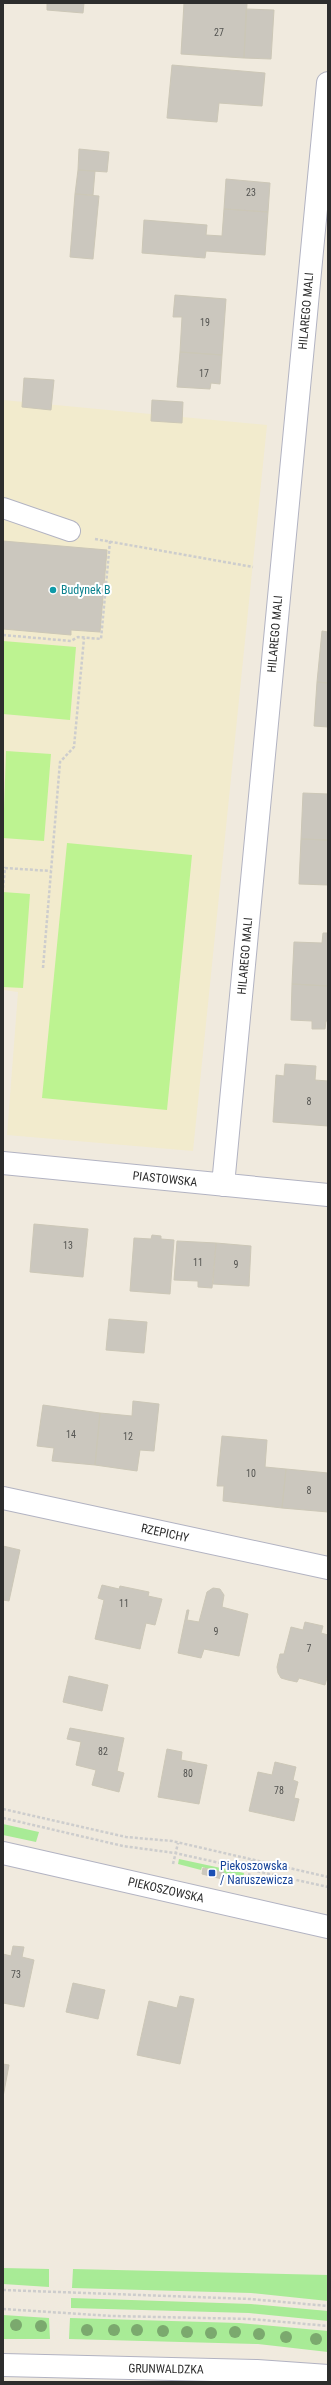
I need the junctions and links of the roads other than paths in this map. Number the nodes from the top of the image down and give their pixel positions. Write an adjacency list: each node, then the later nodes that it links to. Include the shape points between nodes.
1 (328, 83): 5 (street, HILAREGO MALI)
2 (3, 508): 3 (lane)
3 (70, 531)
4 (3, 1163): 5 (street, PIASTOWSKA)
5 (223, 1185): 6 (street, PIASTOWSKA)
6 (328, 1195)
7 (3, 1498): 8 (street, RZEPICHY)
8 (328, 1568)
9 (3, 1853): 10 (street, PIEKOSZOWSKA)
10 (328, 1927)
11 (3, 2365): 12 (street, GRUNWALDZKA, via 257,2371)
12 (328, 2376)

